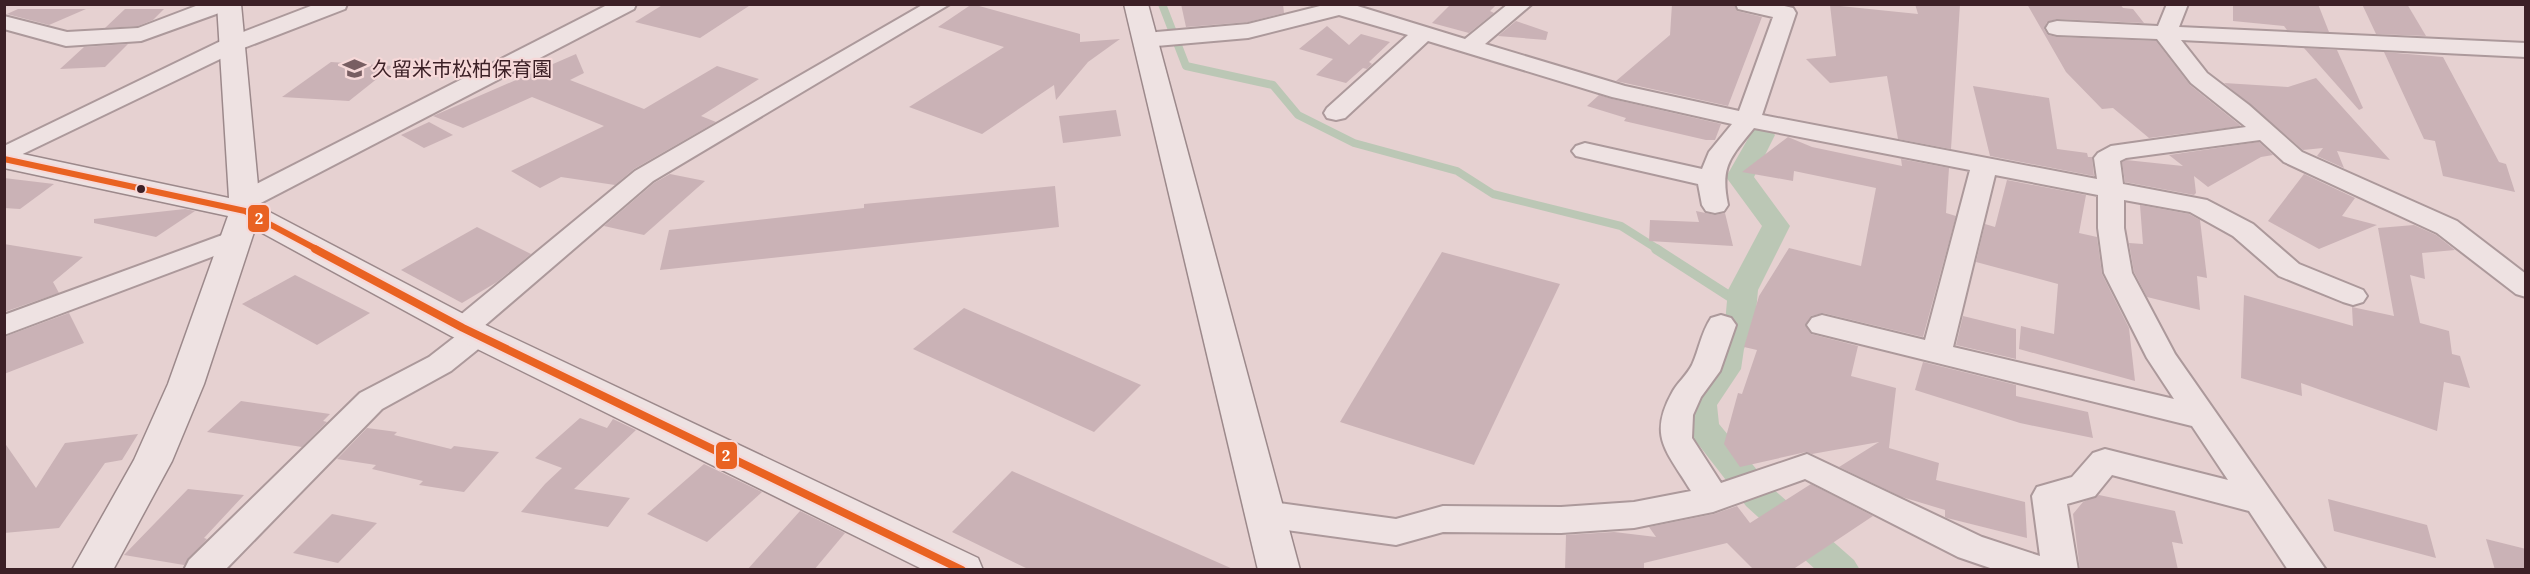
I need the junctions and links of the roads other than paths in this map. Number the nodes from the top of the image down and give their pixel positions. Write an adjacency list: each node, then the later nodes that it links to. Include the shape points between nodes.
1 (222, 4): 10 (street, via 141,34 66,39)
2 (229, 4): 15 (street)
3 (337, 4): 15 (street)
4 (940, 4): 33 (street, via 644,176)
5 (1136, 4): 14 (street)
6 (1522, 4): 16 (street)
7 (1746, 4): 19 (street, via 1785,13)
8 (2178, 4): 13 (street)
9 (624, 5): 27 (street)
10 (4, 22)
11 (2057, 28): 13 (street)
12 (1425, 32): 14 (street, via 1340,8 1248,31); 16 (street); 18 (street)
13 (2165, 35): 17 (street); 20 (street, via 2199,78)
14 (1145, 40): 38 (street)
15 (233, 44): 22 (street); 27 (street)
16 (1471, 45): 19 (street, via 1620,92)
17 (2526, 50)
18 (1335, 113)
19 (1748, 120): 23 (street); 24 (street, via 1722,152)
20 (2266, 132): 25 (street, via 2120,151 2107,158); 28 (street, via 2293,157 2446,227)
21 (1585, 151): 24 (street)
22 (4, 157): 27 (street)
23 (1984, 167): 25 (street); 34 (street)
24 (1710, 179): 26 (street)
25 (2111, 192): 29 (street, via 2198,206 2243,230 2289,270); 35 (street, via 2111,228 2118,273 2162,358)
26 (1715, 205)
27 (242, 217): 32 (street); 33 (street); 39 (street, via 186,384 153,461)
28 (2526, 288)
29 (2353, 296)
30 (1721, 325): 36 (street, via 1705,371 1687,393 1677,415 1676,439)
31 (1822, 325): 34 (street)
32 (4, 326)
33 (470, 332): 40 (street, via 440,364 371,401); 41 (street)
34 (1936, 354): 35 (street)
35 (2205, 418): 37 (street)
36 (1713, 499): 38 (street, via 1634,514 1561,520 1443,519 1396,532); 43 (street, via 1807,466 1970,547)
37 (2261, 501): 44 (street, via 2105,461 2083,487 2049,496); 45 (street)
38 (1264, 514): 42 (street)
39 (92, 570)
40 (202, 570)
41 (963, 570)
42 (1279, 570)
43 (2039, 570)
44 (2060, 570)
45 (2308, 570)

